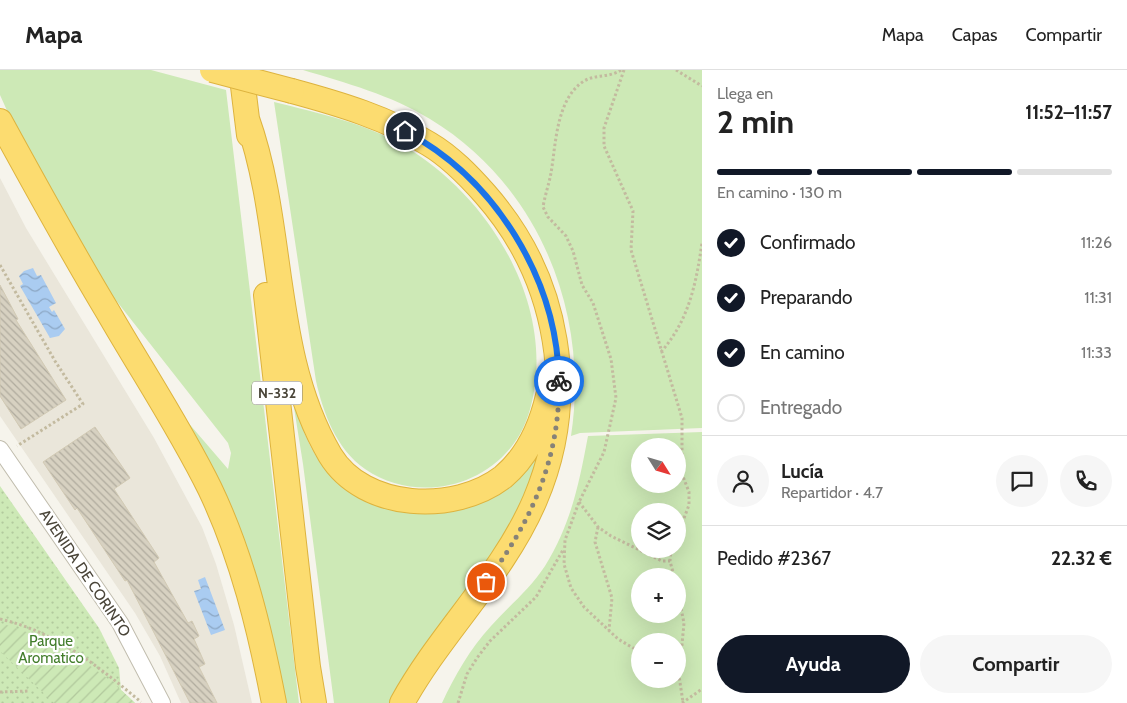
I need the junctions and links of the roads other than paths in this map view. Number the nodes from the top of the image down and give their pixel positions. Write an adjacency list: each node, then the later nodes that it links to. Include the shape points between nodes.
1 (212, 70): 5 (highway, bridge, via 356,110 431,144 458,165 497,208 513,232 548,307)
2 (241, 70): 4 (highway, N-332)
3 (0, 120): 8 (highway, via 210,490 249,593)
4 (247, 120): 5 (highway, via 258,150 279,288 304,398 317,431 342,472 387,496 431,503 474,492 496,481 529,447 542,423); 9 (highway, N-332)
5 (554, 334): 10 (highway, via 559,395 556,432 551,459 535,501 498,566 438,645)
6 (0, 449): 7 (street, AVENIDA DE CORINTO, via 120,623)
7 (162, 703)
8 (274, 703)
9 (314, 703)
10 (402, 703)

